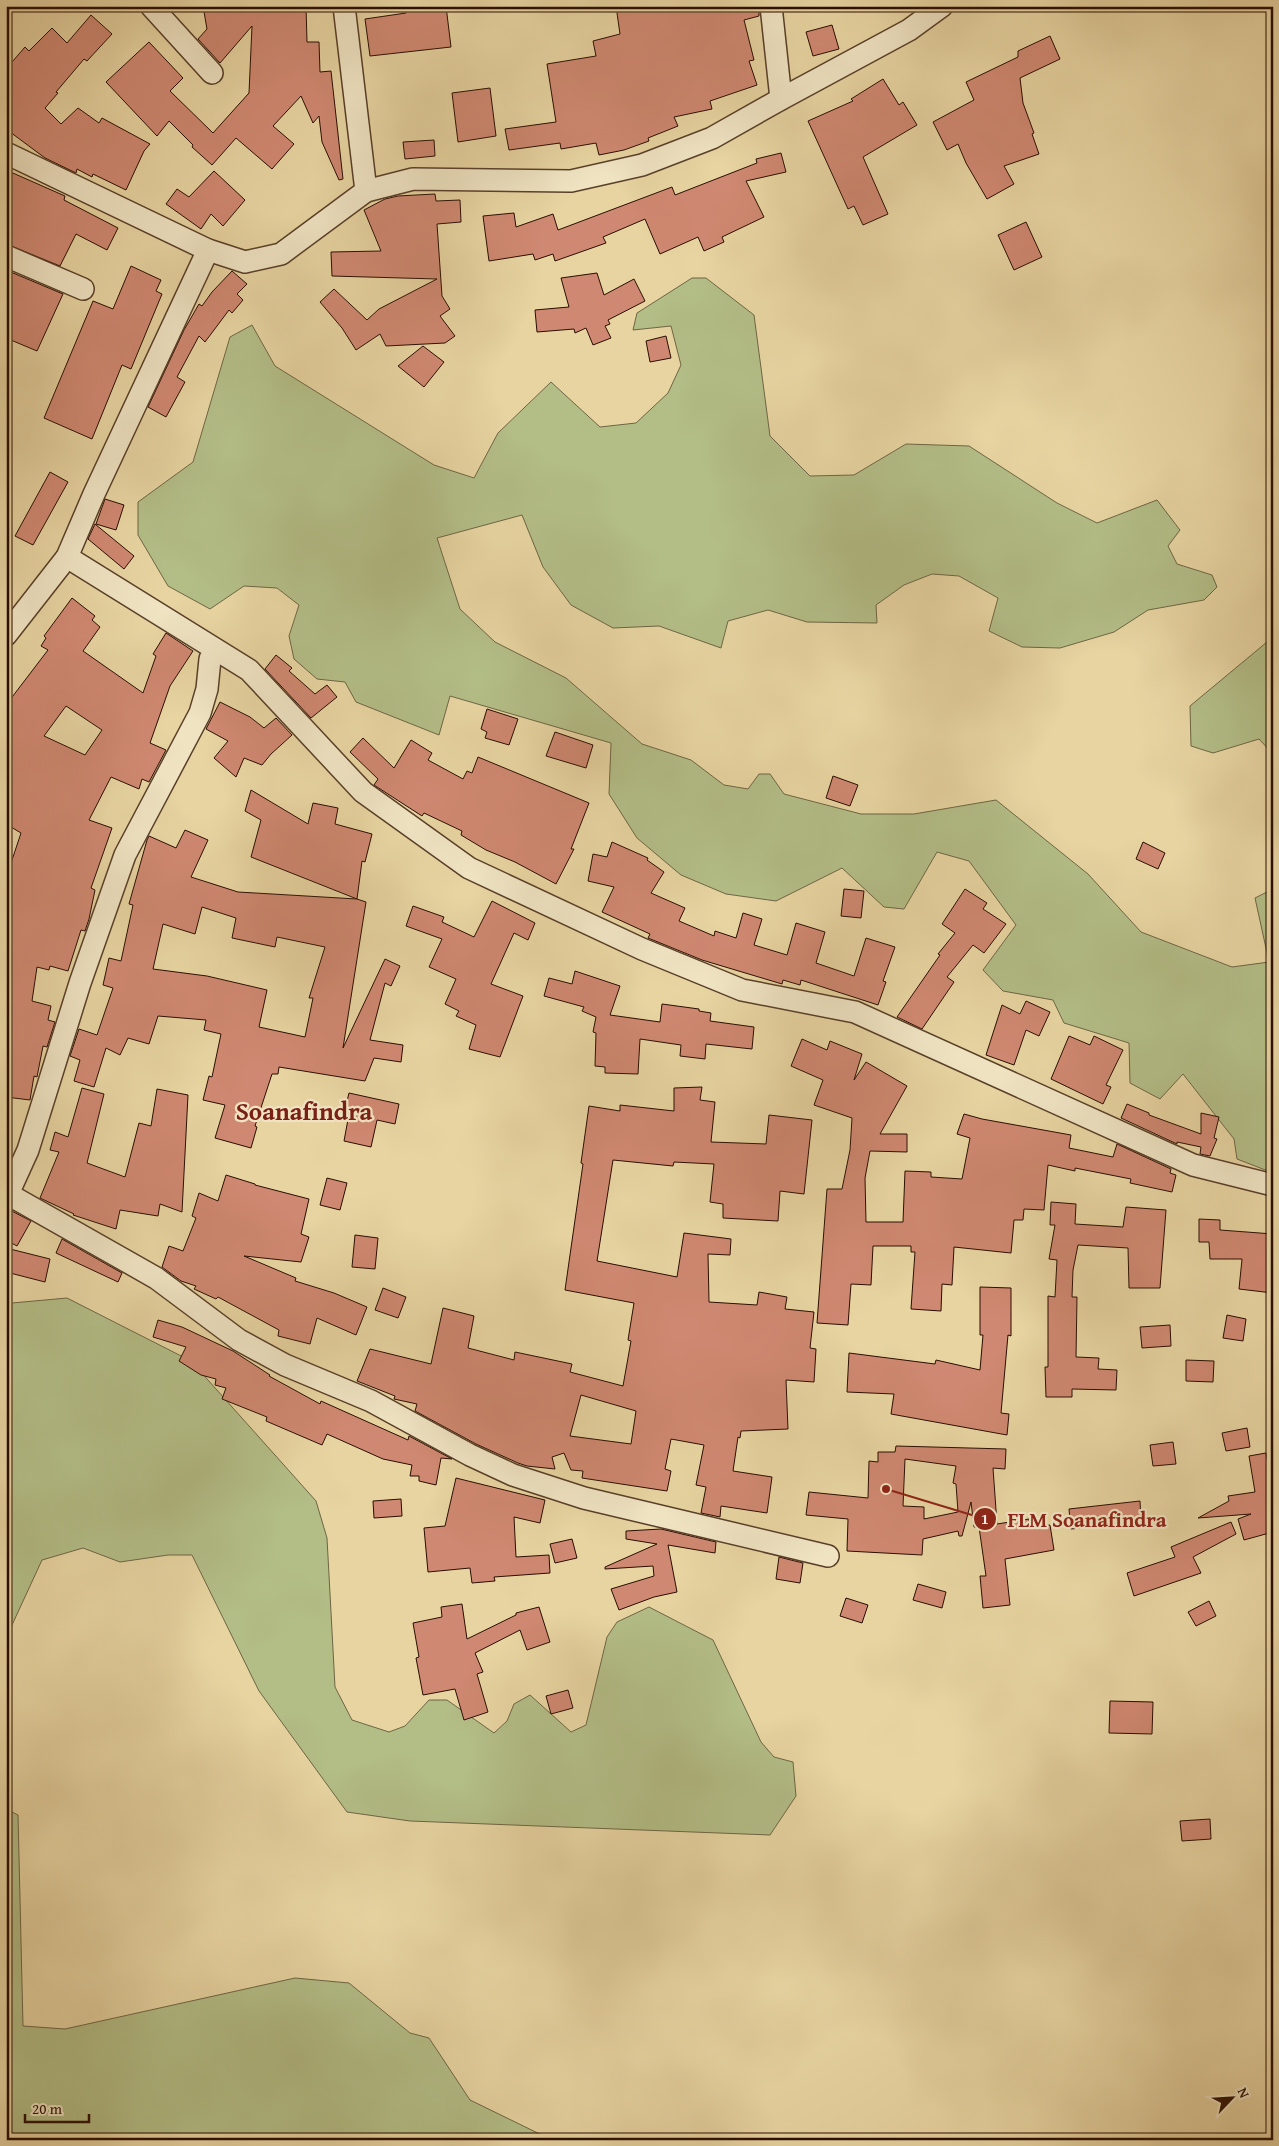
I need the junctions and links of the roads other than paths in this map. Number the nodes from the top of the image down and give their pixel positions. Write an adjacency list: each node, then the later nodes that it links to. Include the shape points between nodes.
1 (151, 6): 5 (street)
2 (344, 6): 8 (street)
3 (771, 6): 6 (street)
4 (942, 6): 6 (street, via 909,30)
5 (212, 73)
6 (781, 99): 8 (street, via 712,138 642,165 571,181 413,179)
7 (6, 153): 9 (street)
8 (366, 191): 9 (street, via 281,254 245,262)
9 (208, 250): 12 (street)
10 (6, 256): 11 (street)
11 (83, 290)
12 (67, 557): 13 (street); 15 (street, via 249,670 363,792 470,868 642,949 742,990 855,1012 1193,1165)
13 (6, 635)
14 (210, 659): 16 (street, via 207,689 200,713 125,854 28,1150)
15 (1273, 1185)
16 (7, 1193): 17 (street, via 156,1278 239,1340 285,1365 372,1401 513,1475 584,1498)
17 (828, 1556)

